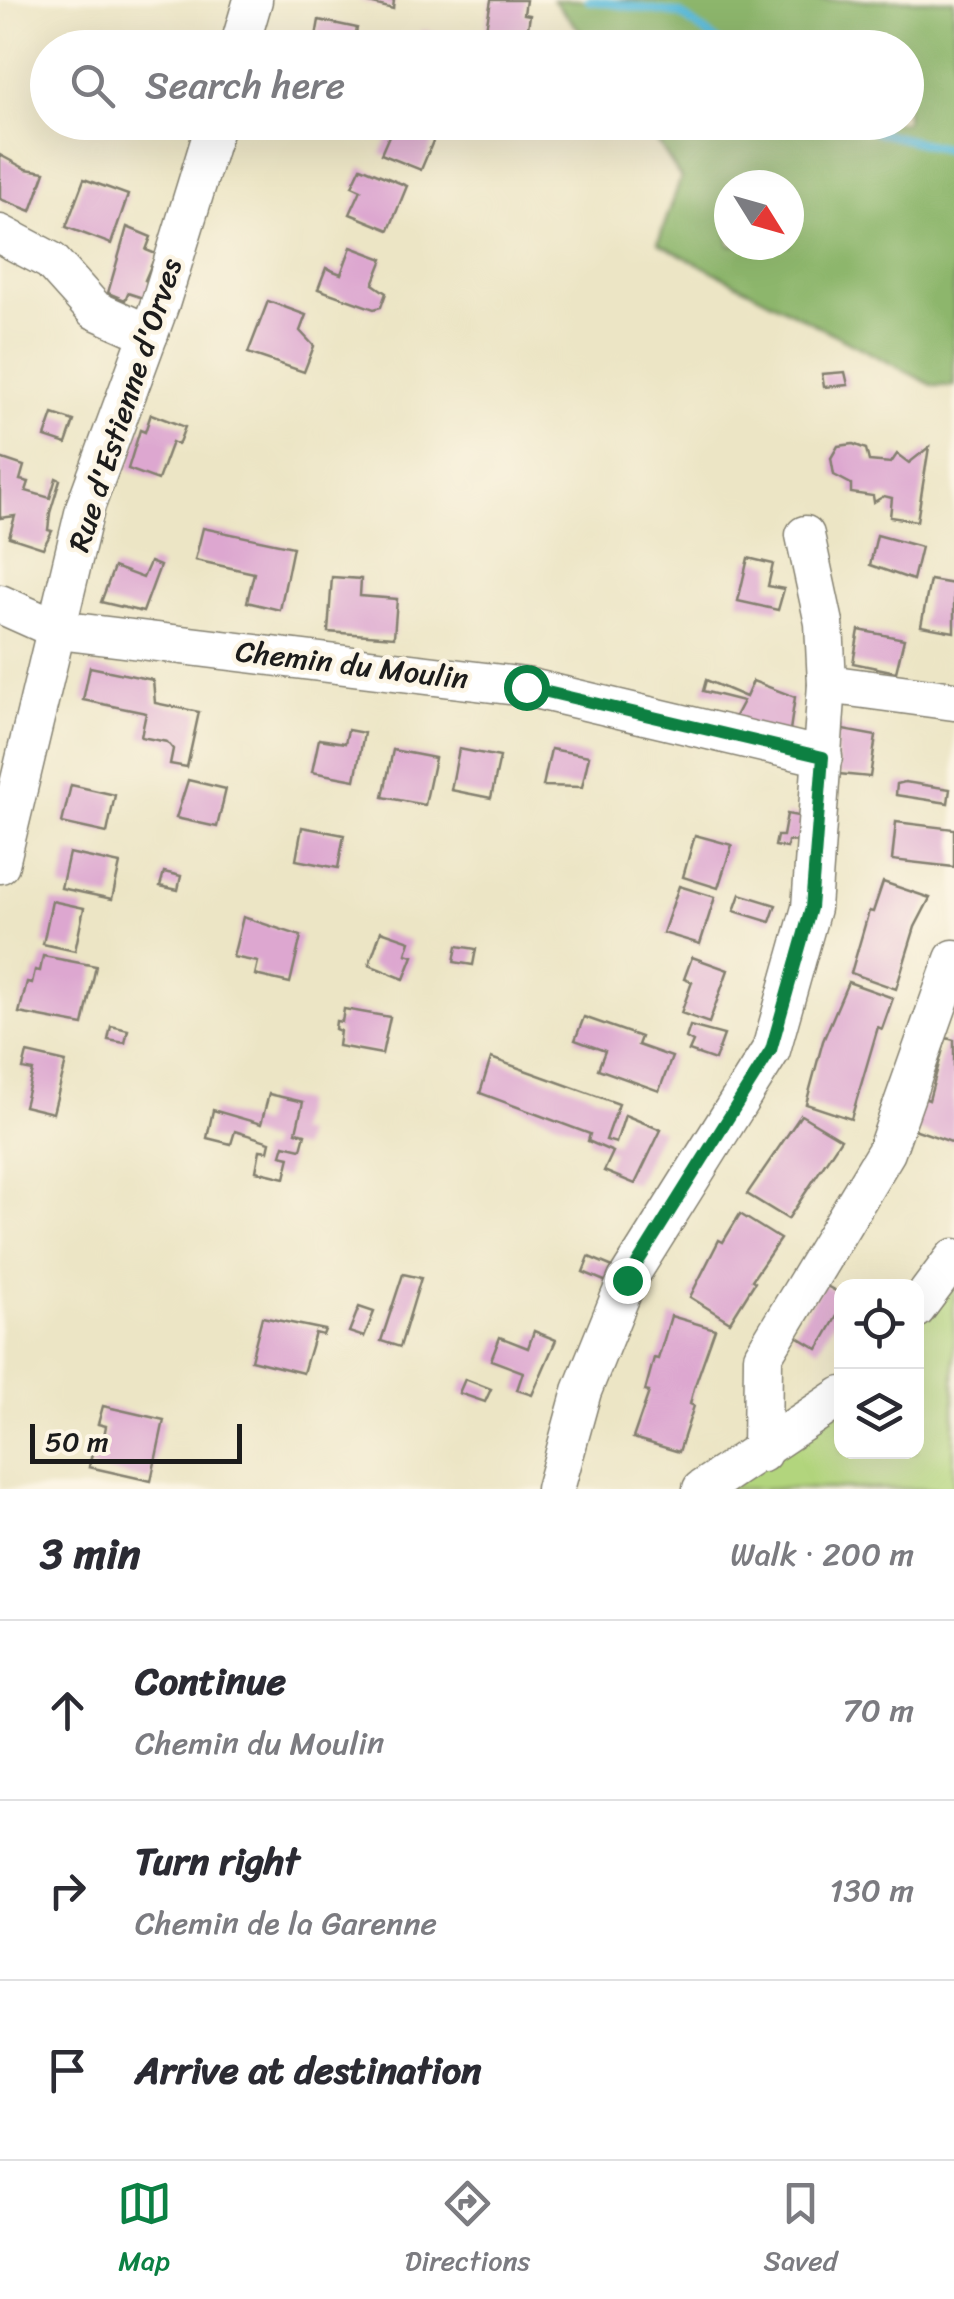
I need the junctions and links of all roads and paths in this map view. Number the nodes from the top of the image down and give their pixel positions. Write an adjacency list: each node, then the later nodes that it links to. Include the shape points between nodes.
1 (253, 0): 2 (street)
2 (244, 30)
3 (210, 140): 5 (street, Rue d'Estienne d'Orves)
4 (0, 234): 5 (street, via 51,261 95,310)
5 (149, 334): 8 (street, Rue d'Estienne d'Orves, via 86,505)
6 (805, 535): 9 (street, via 824,623)
7 (0, 604): 8 (street, Chemin du Moulin)
8 (58, 630): 11 (street, Chemin du Moulin, via 526,687); 12 (street, Rue d'Estienne d'Orves)
9 (827, 684): 10 (street); 11 (street)
10 (954, 701)
11 (823, 757): 18 (street, via 811,908 771,1050 627,1280 582,1391)
12 (0, 864)
13 (954, 959): 17 (street, via 886,1152 763,1356)
14 (954, 1258): 15 (street)
15 (924, 1298)
16 (834, 1402): 17 (street)
17 (762, 1453): 19 (street)
18 (555, 1489)
19 (702, 1489)

